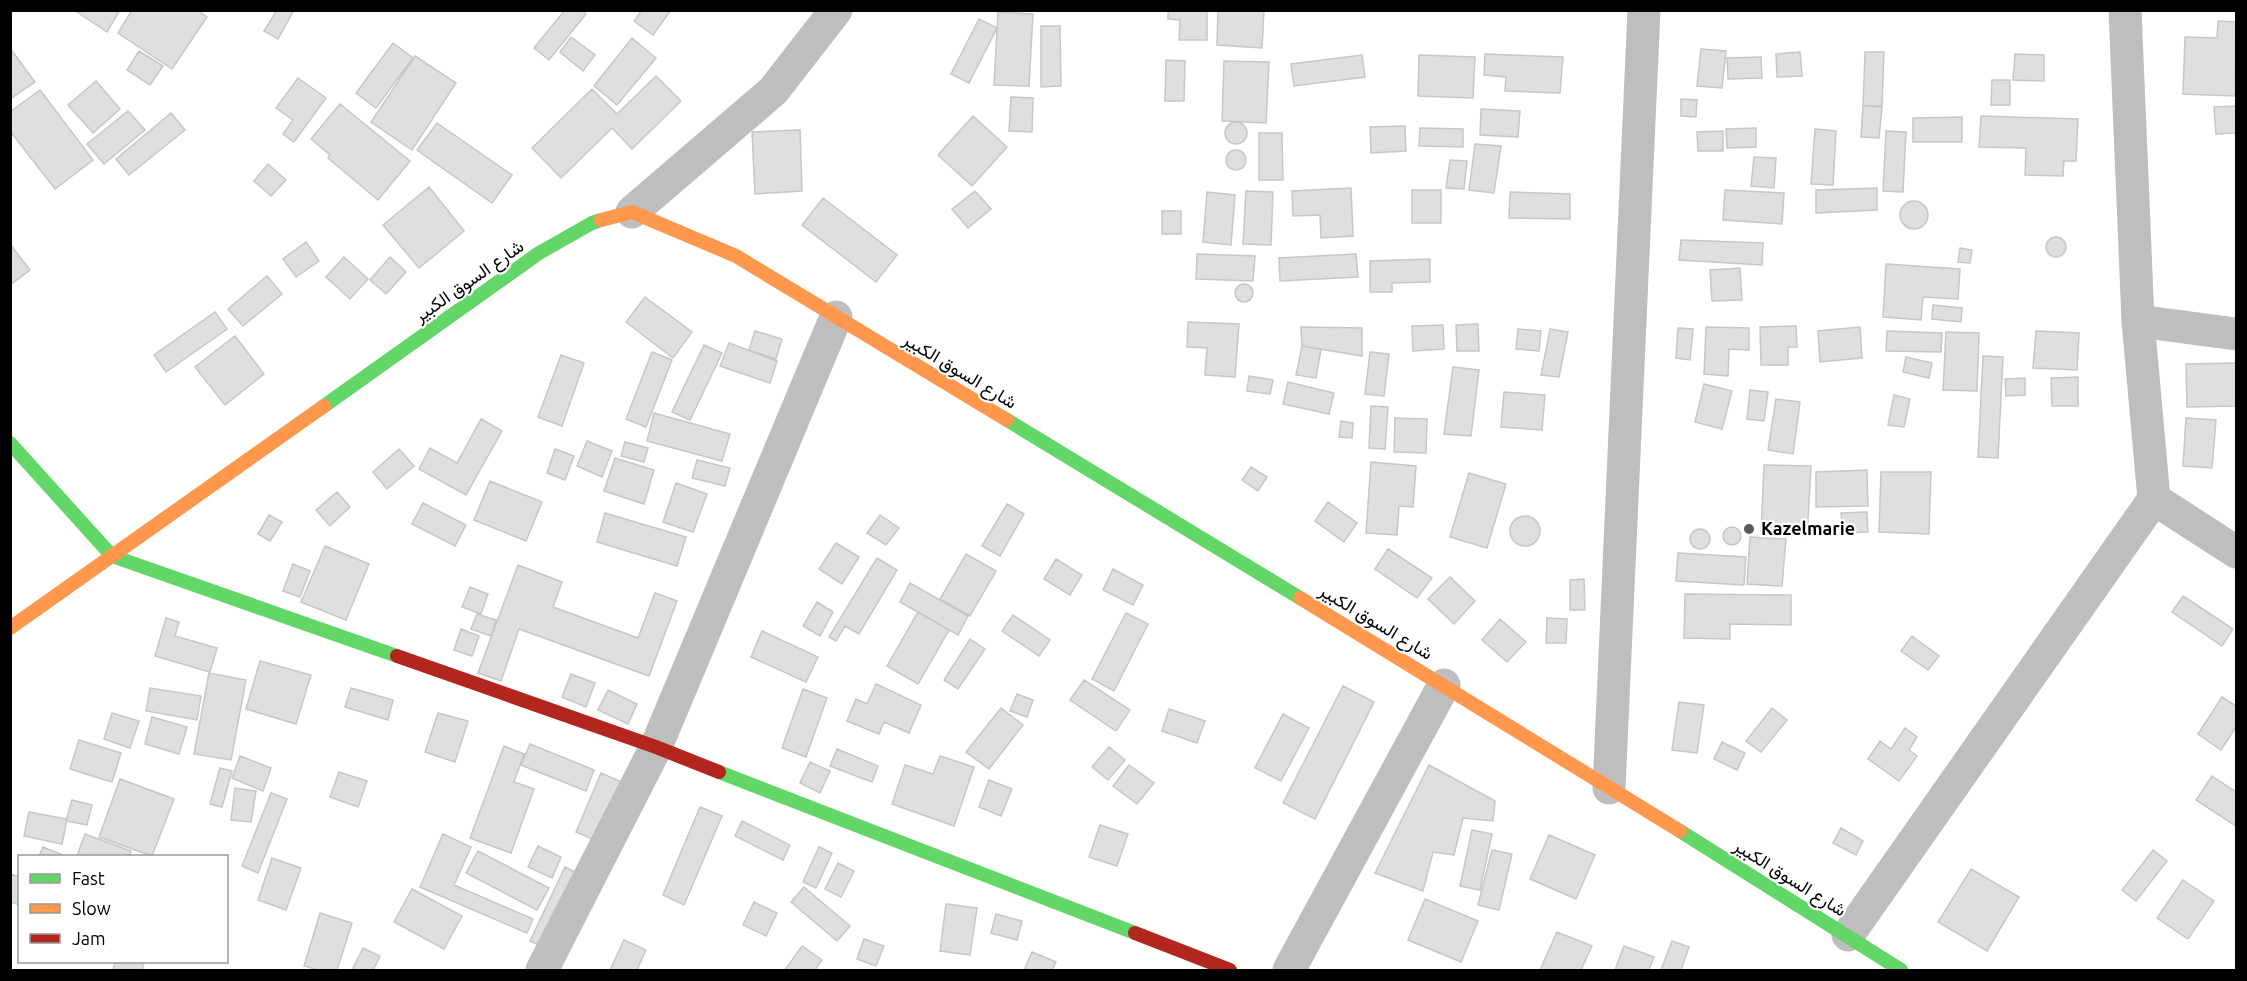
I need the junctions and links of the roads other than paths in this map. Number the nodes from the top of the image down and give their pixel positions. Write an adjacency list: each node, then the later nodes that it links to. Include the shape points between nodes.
1 (836, 10): 4 (street, via 773,91)
2 (1644, 10): 15 (street)
3 (2125, 10): 6 (street)
4 (632, 212): 5 (street, شارع السوق الكبير, via 736,256); 11 (street, شارع السوق الكبير, via 592,223 539,253)
5 (836, 317): 13 (street, شارع السوق الكبير); 14 (street)
6 (2138, 321): 7 (street); 9 (street)
7 (2236, 334)
8 (10, 442): 11 (street)
9 (2154, 500): 10 (street); 16 (street)
10 (2236, 552)
11 (112, 556): 12 (street, شارع السوق الكبير); 14 (street)
12 (10, 628)
13 (1444, 685): 15 (street, شارع السوق الكبير); 19 (street)
14 (656, 747): 17 (street); 18 (street)
15 (1609, 788): 16 (street, شارع السوق الكبير)
16 (1848, 935): 20 (street, شارع السوق الكبير)
17 (542, 970)
18 (1230, 970)
19 (1289, 970)
20 (1901, 970)

